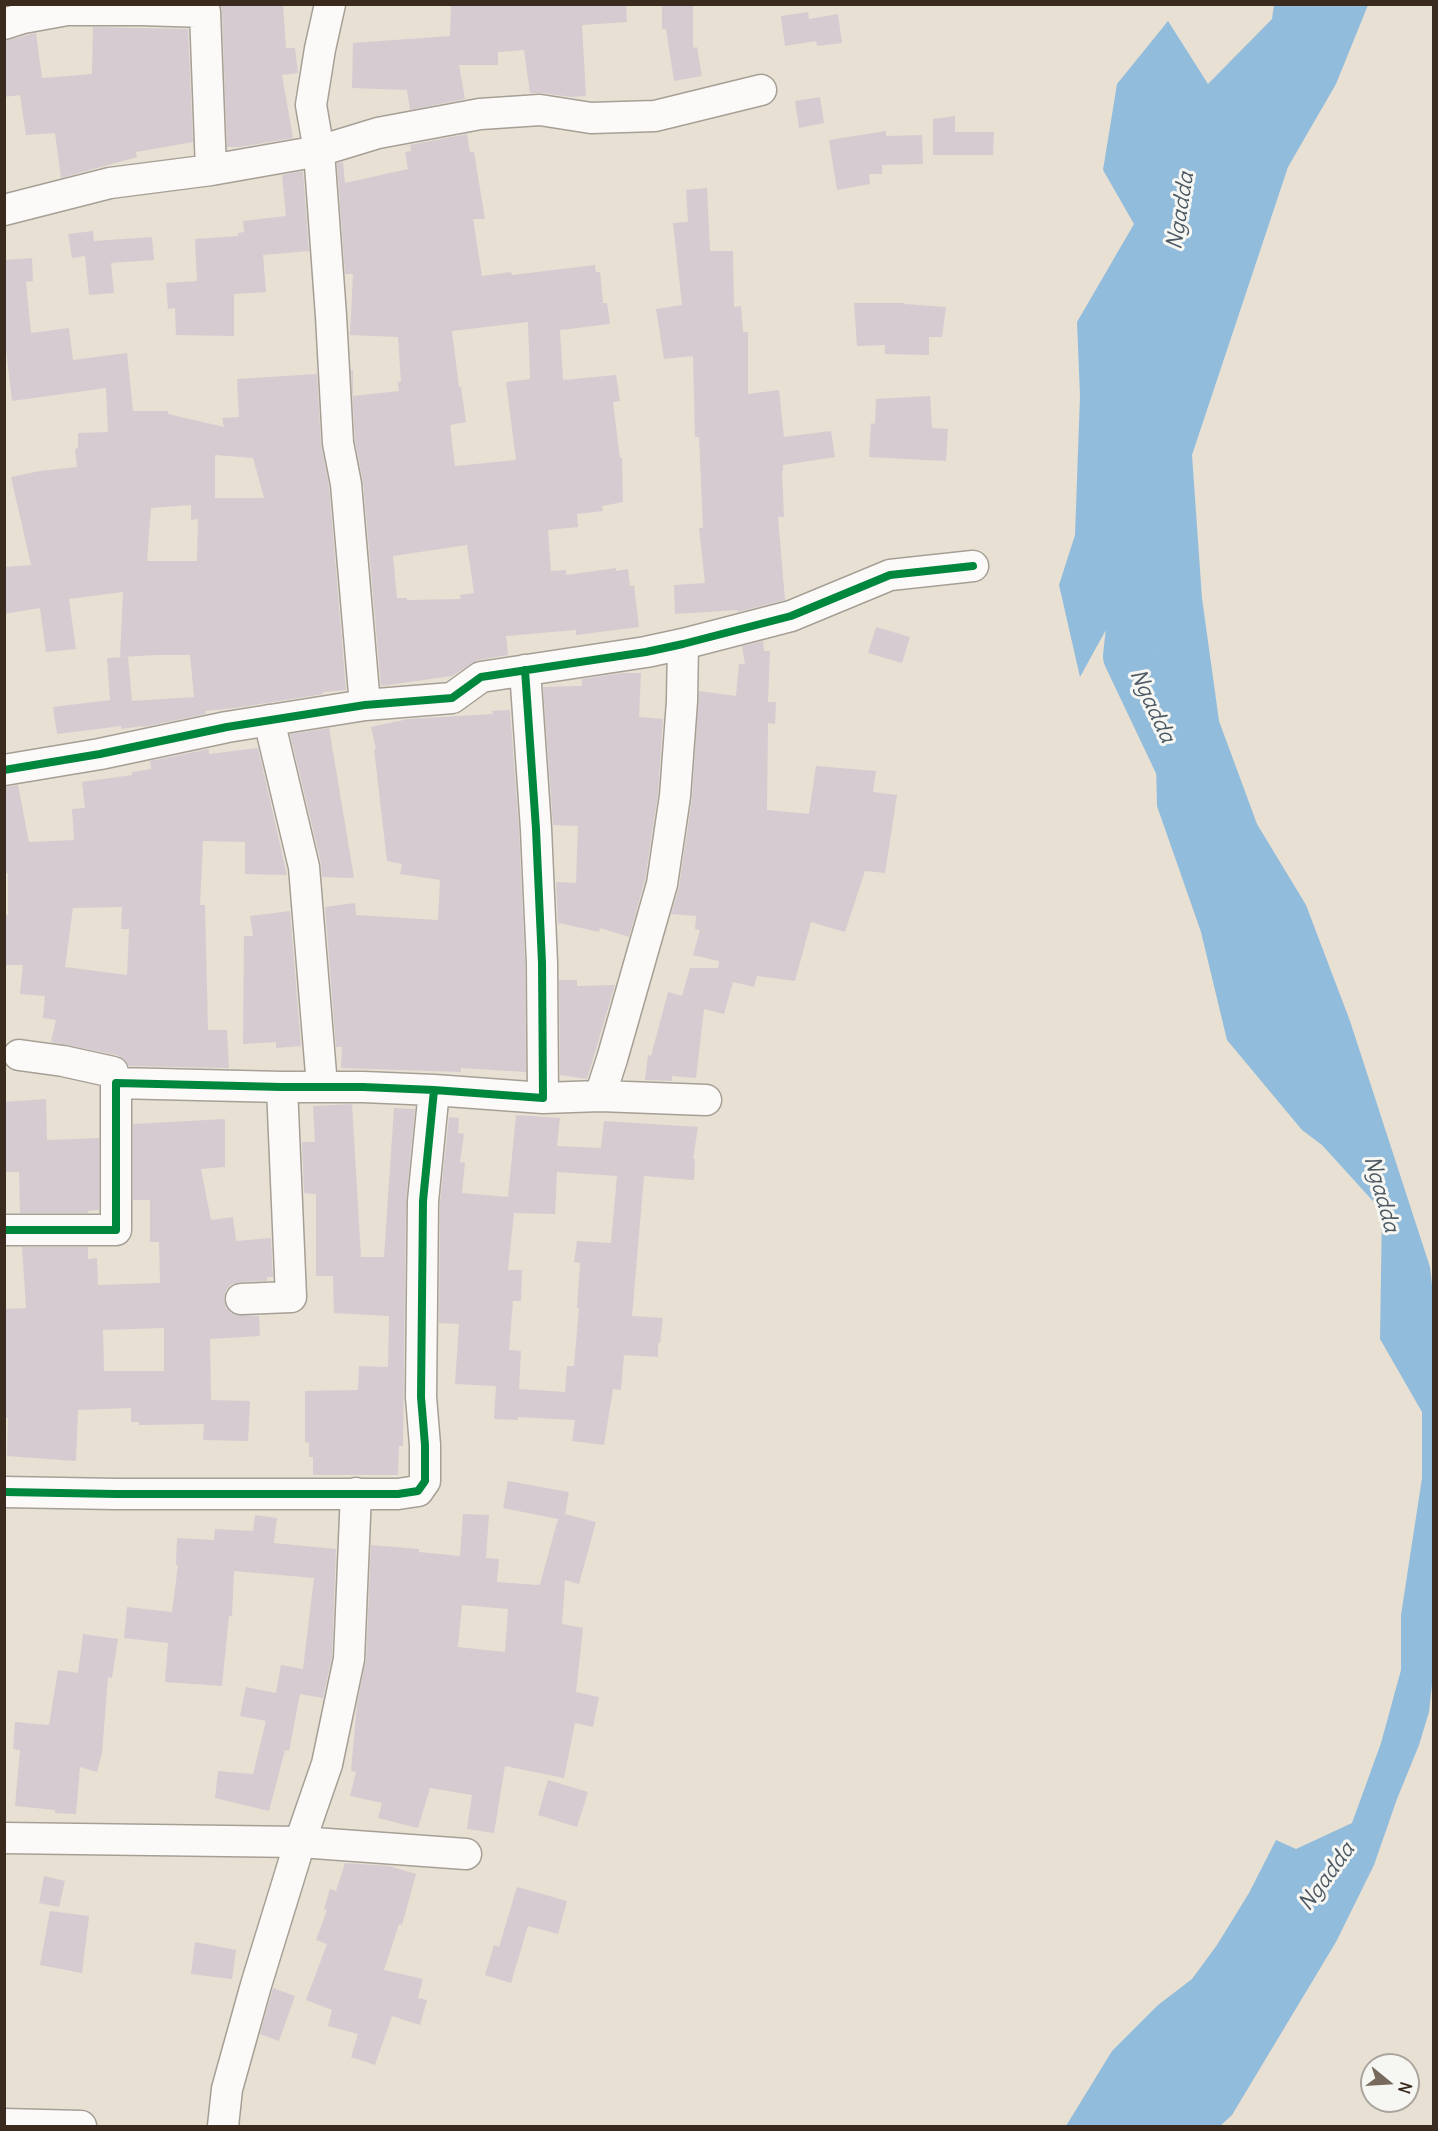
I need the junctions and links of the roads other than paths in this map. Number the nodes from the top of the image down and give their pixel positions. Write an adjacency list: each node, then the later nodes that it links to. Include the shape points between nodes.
1 (330, 4): 4 (street, via 311,105)
2 (4, 24): 5 (street, via 67,10 205,12)
3 (761, 90): 4 (street, via 655,116 591,118 540,110 480,114 378,133)
4 (319, 151): 5 (street); 10 (street, via 338,443 346,484)
5 (210, 170): 6 (street, via 110,183)
6 (4, 210)
7 (973, 567): 8 (street, via 890,574 791,616)
8 (682, 645): 9 (street); 18 (street, via 675,796 662,884)
9 (525, 670): 10 (street, via 481,677 452,698); 19 (street, via 542,963)
10 (365, 705): 11 (street)
11 (269, 720): 12 (street); 15 (street, via 304,867)
12 (4, 770)
13 (19, 1055): 14 (street, via 112,1072)
14 (116, 1083): 16 (street); 21 (street, via 116,1230)
15 (322, 1086): 16 (street); 17 (street)
16 (282, 1087): 22 (street, via 291,1297)
17 (434, 1090): 19 (street); 24 (street, via 422,1213 421,1397 425,1481 418,1491)
18 (600, 1096): 19 (street); 20 (street)
19 (543, 1098)
20 (706, 1100)
21 (4, 1230)
22 (241, 1299)
23 (4, 1492): 24 (street)
24 (356, 1493): 26 (street, via 349,1659 327,1764)
25 (4, 1838): 26 (street)
26 (300, 1842): 27 (street); 30 (street, via 227,2089)
27 (466, 1854)
28 (4, 2124): 29 (street)
29 (81, 2127)
30 (224, 2127)

